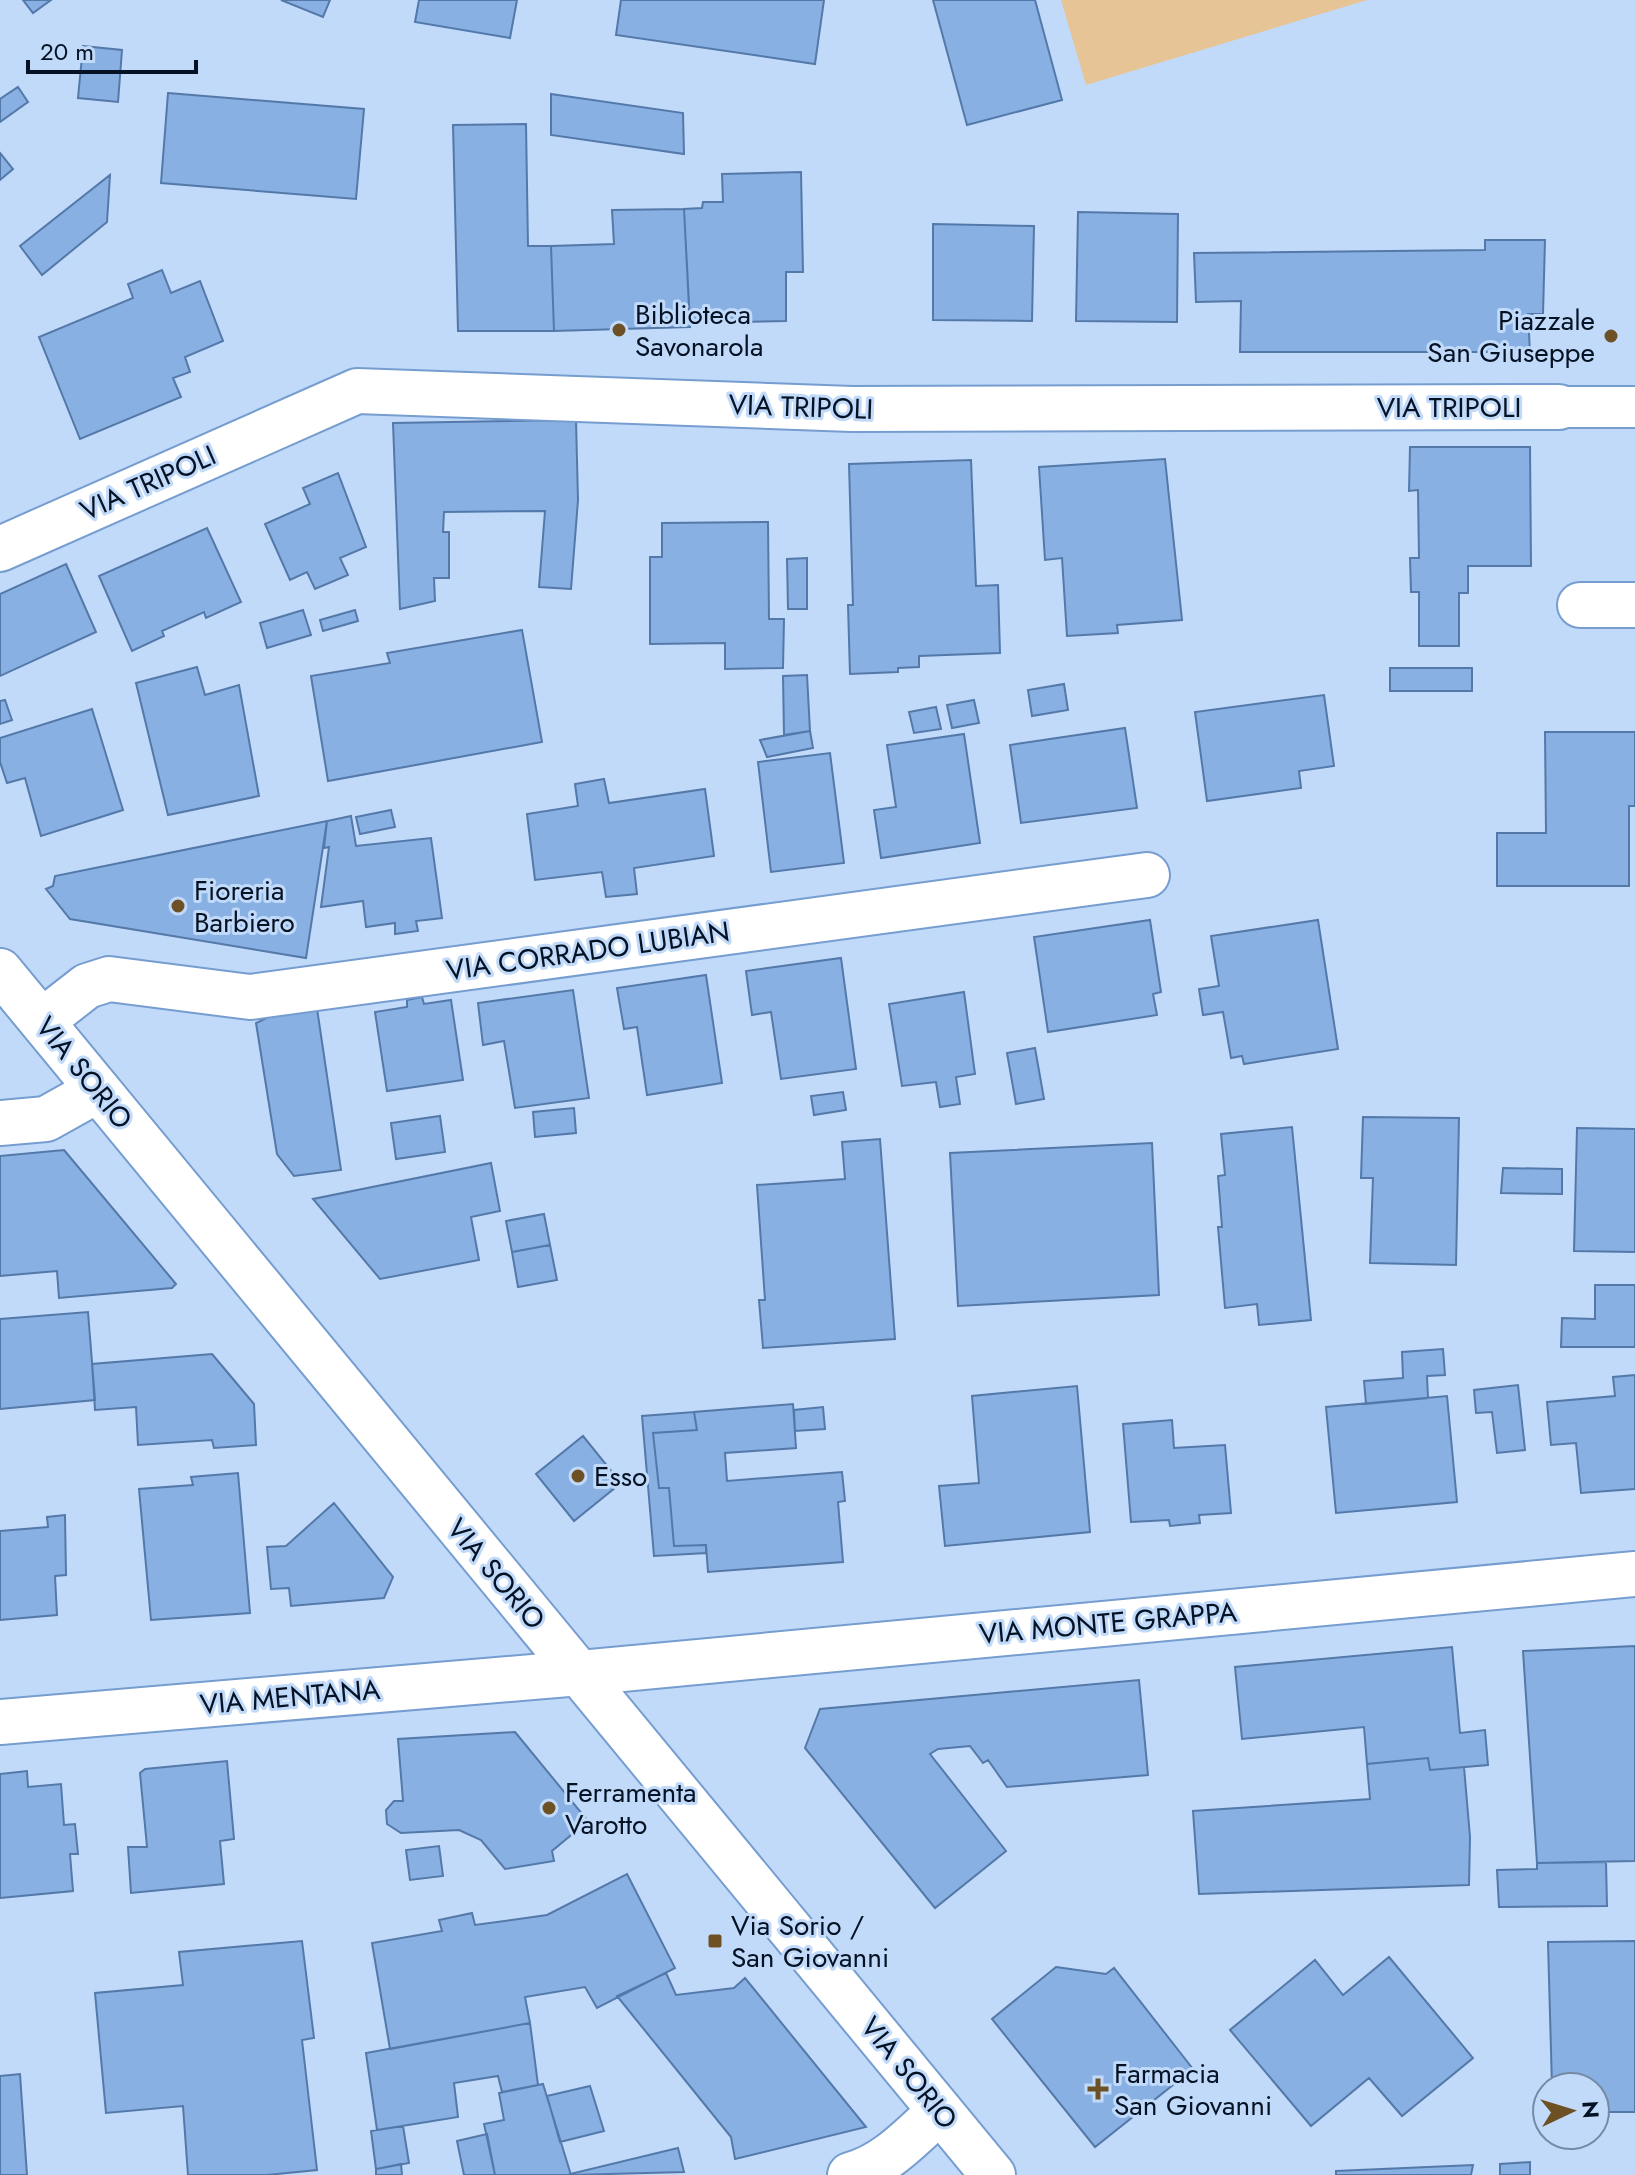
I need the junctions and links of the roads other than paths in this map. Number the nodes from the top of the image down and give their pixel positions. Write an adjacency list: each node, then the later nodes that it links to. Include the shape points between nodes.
1 (1559, 407): 2 (street, VIA TRIPOLI); 3 (street, VIA TRIPOLI, via 852,409 357,391)
2 (1635, 407)
3 (0, 549)
4 (1580, 605): 5 (street)
5 (1635, 605)
6 (1147, 875): 8 (street, VIA CORRADO LUBIAN, via 250,997 109,979 87,986)
7 (0, 971): 8 (street, VIA SORIO)
8 (42, 1021): 9 (street, VIA SORIO)
9 (98, 1090): 10 (street, via 46,1119); 12 (street, VIA SORIO)
10 (0, 1123)
11 (1635, 1574): 12 (street, VIA MONTE GRAPPA)
12 (580, 1673): 13 (street, VIA MENTANA); 14 (street, VIA SORIO)
13 (0, 1722)
14 (940, 2111): 15 (street, via 891,2156); 16 (street, VIA SORIO)
15 (850, 2175)
16 (993, 2175)

